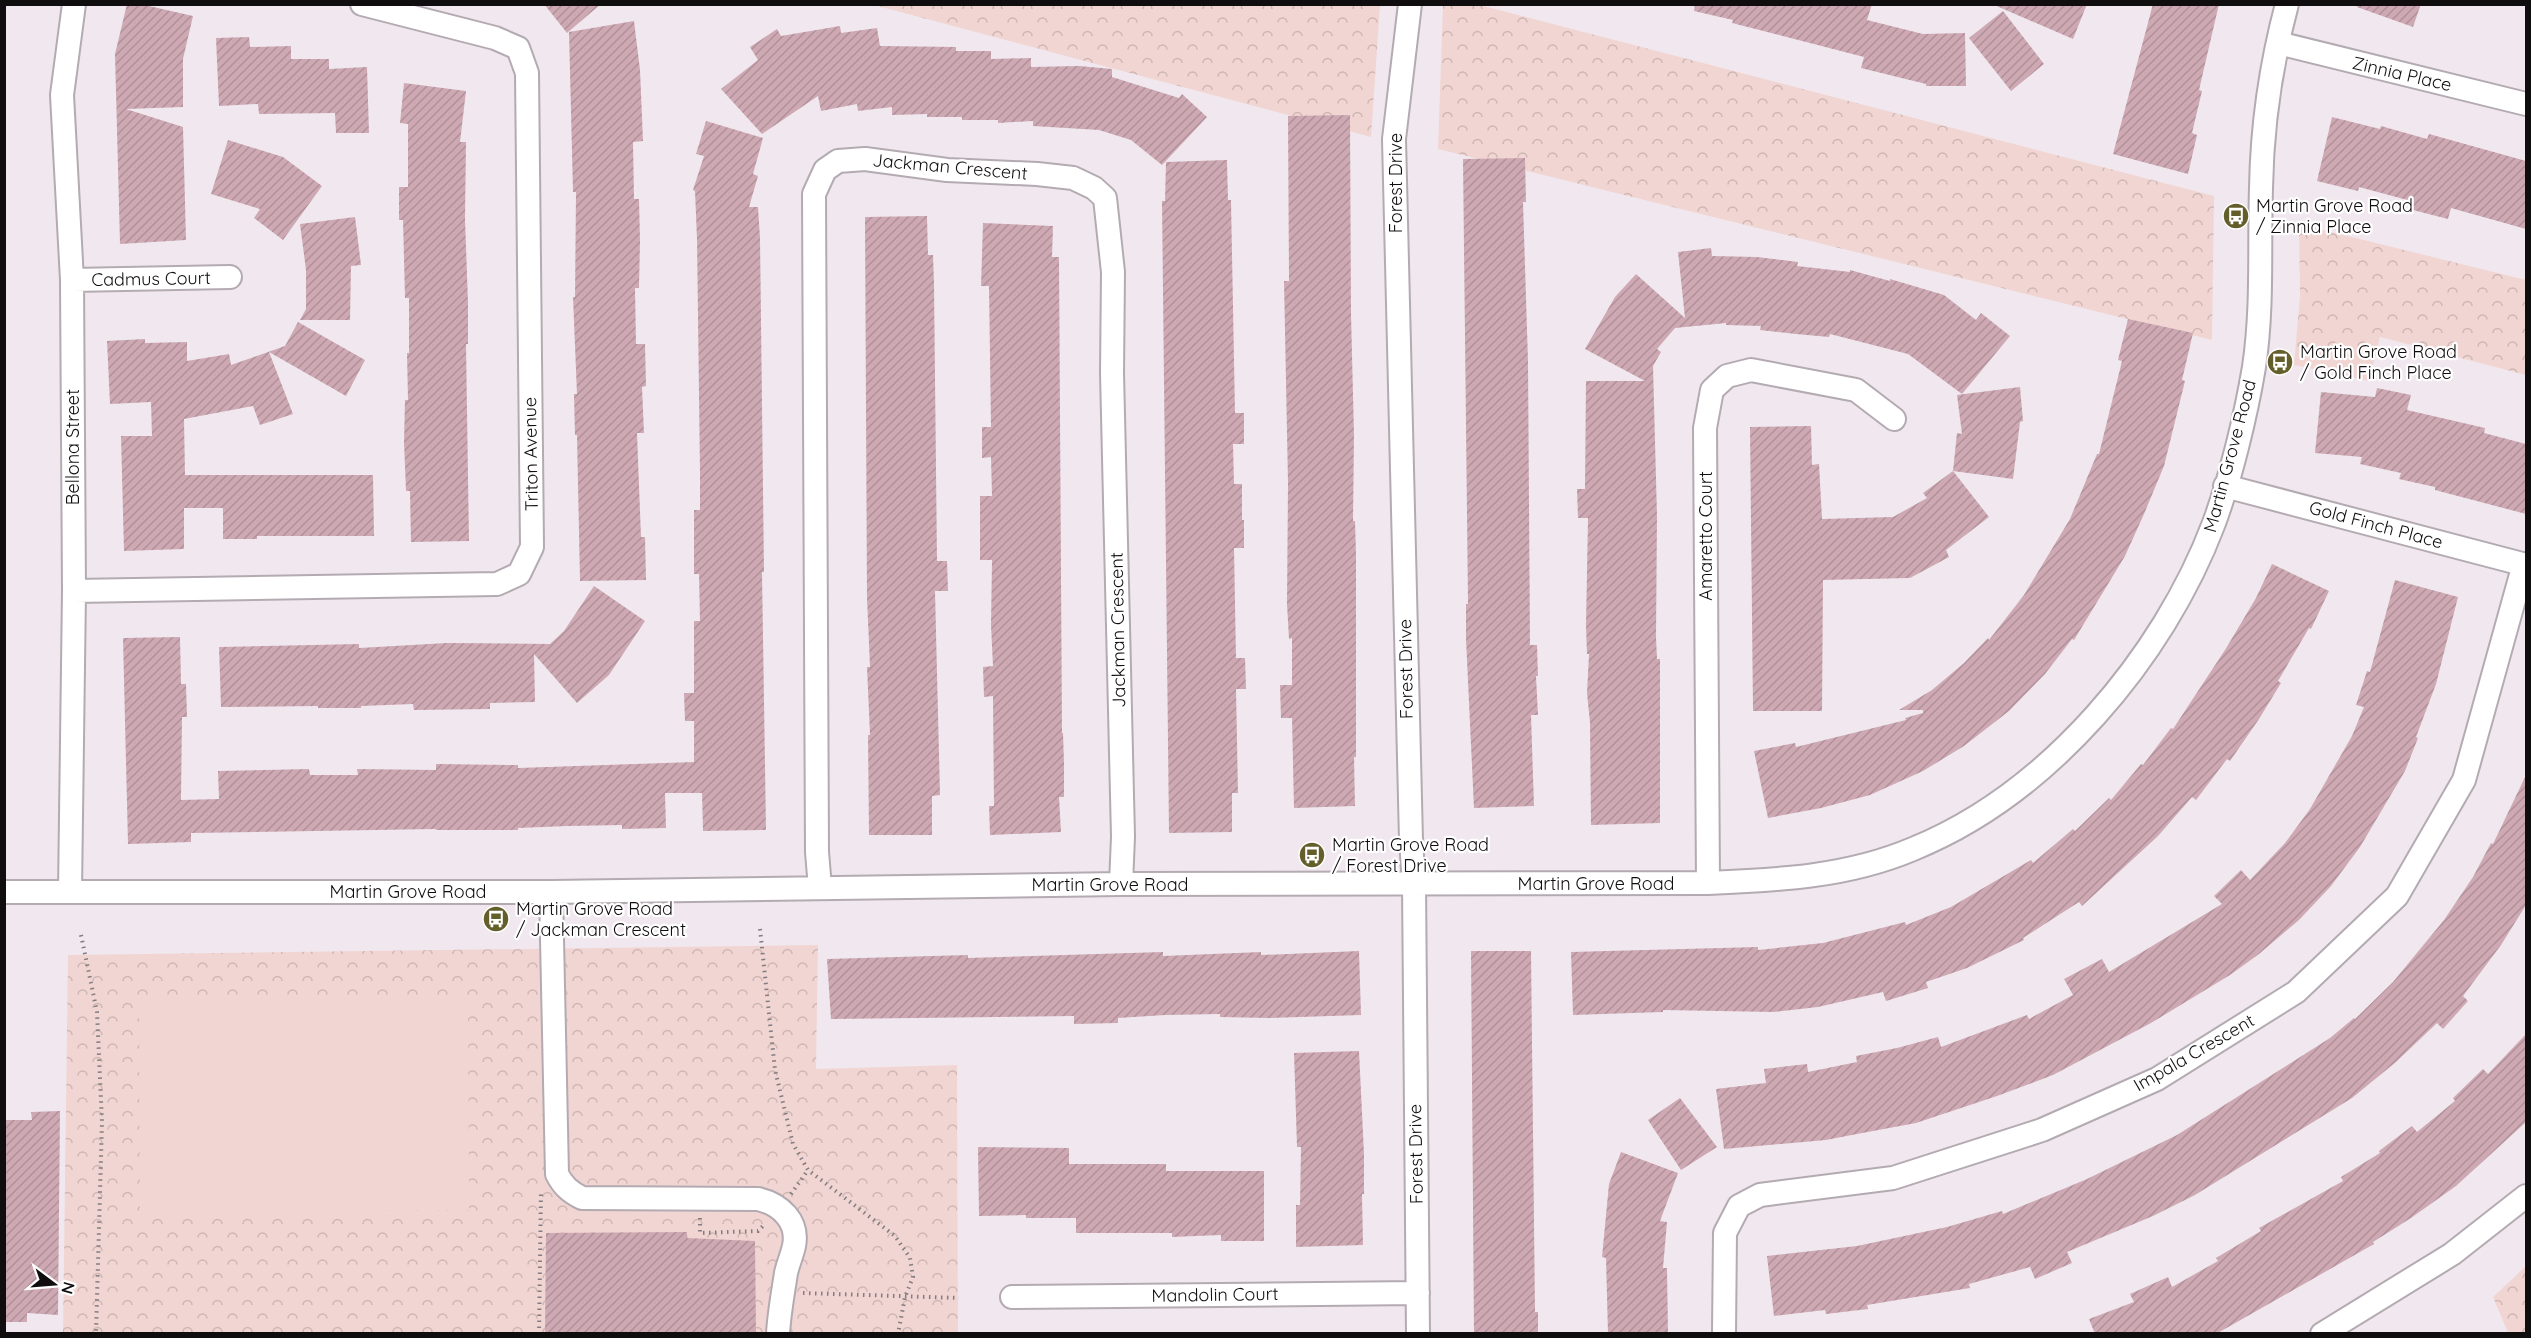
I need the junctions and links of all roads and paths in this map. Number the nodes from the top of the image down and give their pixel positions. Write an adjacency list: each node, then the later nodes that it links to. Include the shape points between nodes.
1 (74, 4): 8 (street, Bellona Street, via 62,95)
2 (362, 4): 12 (street, Triton Avenue, via 495,38 518,48 527,73 532,547 519,574 497,584)
3 (1410, 4): 15 (street, Forest Drive, via 1394,139)
4 (2287, 4): 5 (street, Martin Grove Road)
5 (2278, 43): 6 (street, Zinnia Place); 10 (street, Martin Grove Road, via 2263,133 2262,274 2254,367)
6 (2526, 104)
7 (230, 277): 8 (street, Cadmus Court)
8 (72, 280): 12 (street, Bellona Street)
9 (1894, 419): 14 (street, Amaretto Court, via 1856,390 1751,370 1727,376 1712,390 1705,428)
10 (2225, 486): 11 (street, Gold Finch Place); 14 (street, Martin Grove Road, via 2198,560 2142,658 2062,750 2013,792 1966,823 1913,850 1852,869 1795,879)
11 (2525, 565): 35 (street, Impala Crescent, via 2464,780 2397,896 2296,992 2157,1079 2042,1130 1893,1179 1760,1195 1738,1206 1725,1233)
12 (74, 591): 17 (street, Bellona Street)
13 (1121, 884): 15 (street, Martin Grove Road); 16 (street, Martin Grove Road); 16 (street, Jackman Crescent, via 1113,272 1105,198 1073,178 947,170 865,159 838,161 825,170 814,194)
14 (1708, 884): 15 (street, Martin Grove Road)
15 (1414, 885): 25 (street, Forest Drive)
16 (820, 888): 19 (street, Martin Grove Road)
17 (70, 891): 18 (street, Martin Grove Road); 19 (street, Martin Grove Road)
18 (4, 892)
19 (551, 892): 22 (street)
20 (760, 929): 26 (path, via 775,1070 793,1144 808,1170 895,1236 910,1258 913,1277)
21 (81, 935): 30 (path, via 98,1012 102,1122)
22 (555, 1162): 24 (street, via 562,1184 582,1197 771,1202 782,1209 794,1231); 31 (path, via 541,1181)
23 (2526, 1196): 29 (street, via 2452,1254)
24 (784, 1292): 26 (path); 32 (street)
25 (1418, 1293): 27 (street, Mandolin Court); 34 (street, Forest Drive)
26 (905, 1297): 28 (path); 33 (path)
27 (1012, 1297)
28 (959, 1298)
29 (2322, 1333)
30 (96, 1334)
31 (539, 1334)
32 (778, 1334)
33 (898, 1334)
34 (1418, 1334)
35 (1724, 1334)

